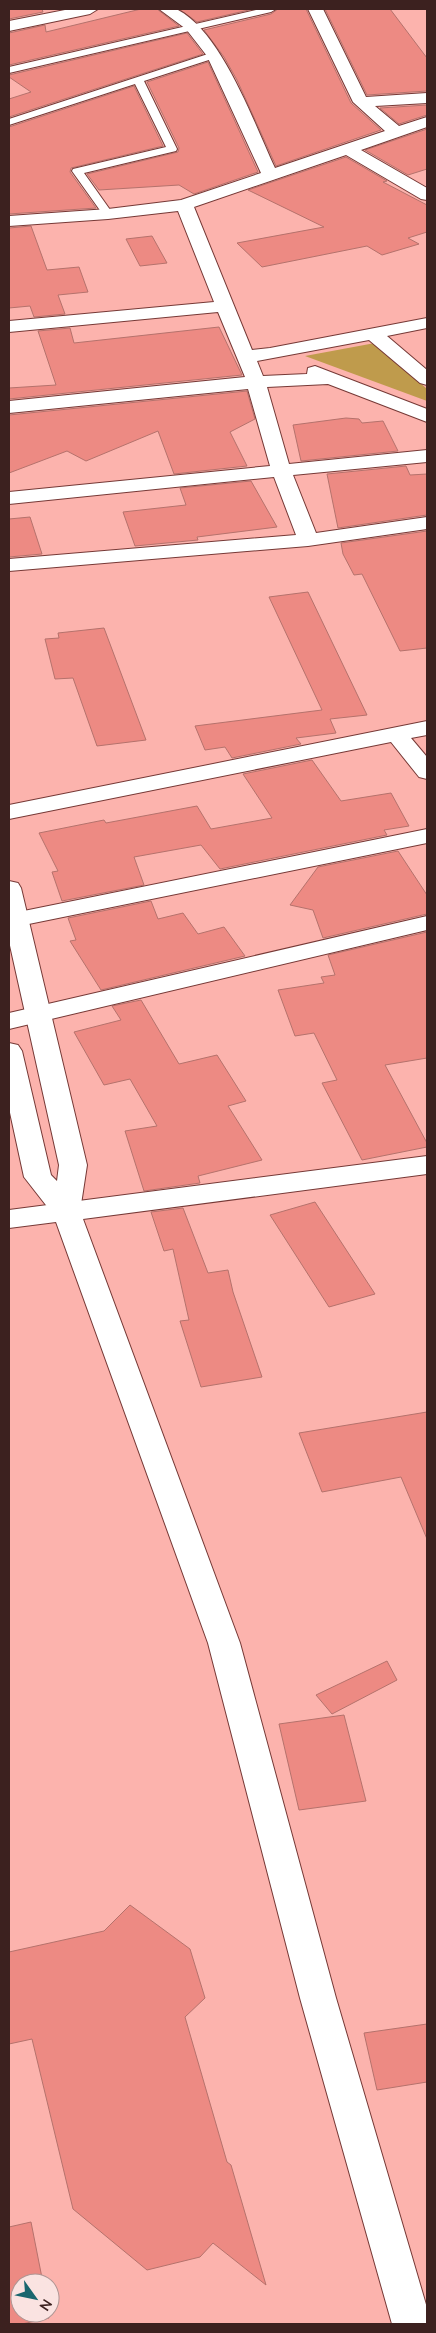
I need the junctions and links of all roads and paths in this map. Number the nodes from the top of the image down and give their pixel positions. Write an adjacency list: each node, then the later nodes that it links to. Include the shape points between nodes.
1 (90, 9): 5 (street)
2 (166, 9): 6 (street)
3 (271, 9): 6 (lane)
4 (315, 9): 11 (street)
5 (9, 26)
6 (191, 26): 7 (street); 8 (lane)
7 (214, 55): 9 (lane); 17 (street)
8 (9, 70)
9 (138, 79): 13 (lane); 20 (lane, via 172,149 77,171)
10 (421, 98): 11 (street); 12 (street)
11 (361, 102): 15 (street)
12 (427, 113)
13 (9, 122)
14 (427, 122): 15 (street)
15 (396, 132): 16 (street)
16 (349, 150): 17 (street); 18 (street)
17 (271, 177): 19 (street)
18 (427, 195)
19 (184, 205): 20 (street); 22 (street)
20 (108, 214): 21 (street)
21 (9, 221)
22 (225, 306): 24 (street); 27 (street)
23 (427, 323): 25 (street)
24 (9, 327)
25 (373, 334): 26 (street); 28 (street)
26 (270, 354): 27 (street); 29 (street)
27 (246, 356): 30 (street)
28 (424, 374)
29 (330, 378): 30 (street); 32 (street)
30 (256, 382): 31 (street); 34 (street)
31 (9, 407)
32 (427, 416)
33 (427, 456): 34 (street)
34 (280, 470): 35 (street); 37 (street)
35 (9, 498)
36 (427, 523): 37 (street)
37 (308, 540): 38 (street)
38 (9, 565)
39 (427, 728): 40 (street)
40 (396, 734): 41 (street); 42 (street)
41 (427, 772)
42 (9, 812)
43 (427, 836): 45 (street)
44 (9, 888): 45 (street)
45 (12, 920): 47 (street)
46 (427, 923): 47 (street)
47 (39, 1015): 48 (street); 51 (street, via 74,1165)
48 (9, 1021)
49 (9, 1051): 51 (street, via 38,1177)
50 (427, 1165): 51 (street)
51 (66, 1211): 52 (street); 53 (street, via 224,1643 318,1998)
52 (9, 1219)
53 (412, 2324)

